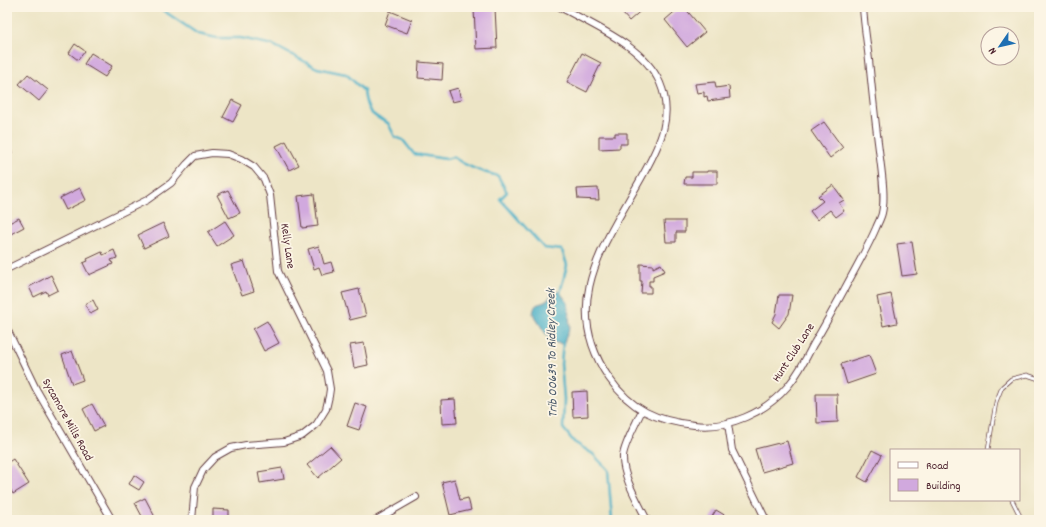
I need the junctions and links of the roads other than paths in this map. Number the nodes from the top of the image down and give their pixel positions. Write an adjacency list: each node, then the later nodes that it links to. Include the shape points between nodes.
1 (560, 7): 6 (street, Hunt Club Lane, via 631,47 648,62 660,83 666,107 658,149 596,263 588,290 586,315 592,343 602,368 618,392)
2 (863, 7): 7 (street, Hunt Club Lane, via 883,182 882,212 872,239 788,386 772,402)
3 (7, 269): 12 (street, Kelly Lane, via 147,200 171,183 195,156 228,154 254,167 264,179 270,195 278,271 328,371 330,389 326,409 316,425 302,436 284,442 231,448 215,457 203,470 195,487)
4 (7, 329): 11 (street, Sycamore Mills Road, via 36,389)
5 (1039, 380): 8 (lane, via 1027,375 1010,379 1002,388 996,402)
6 (642, 410): 7 (street, Hunt Club Lane, via 660,419 686,425 707,427); 14 (street, via 623,455 629,483)
7 (728, 424): 15 (street, via 732,450)
8 (988, 449)
9 (416, 497): 13 (street)
10 (1012, 501): 16 (lane)
11 (112, 520)
12 (192, 520)
13 (376, 520)
14 (647, 520)
15 (766, 520)
16 (1022, 520)

